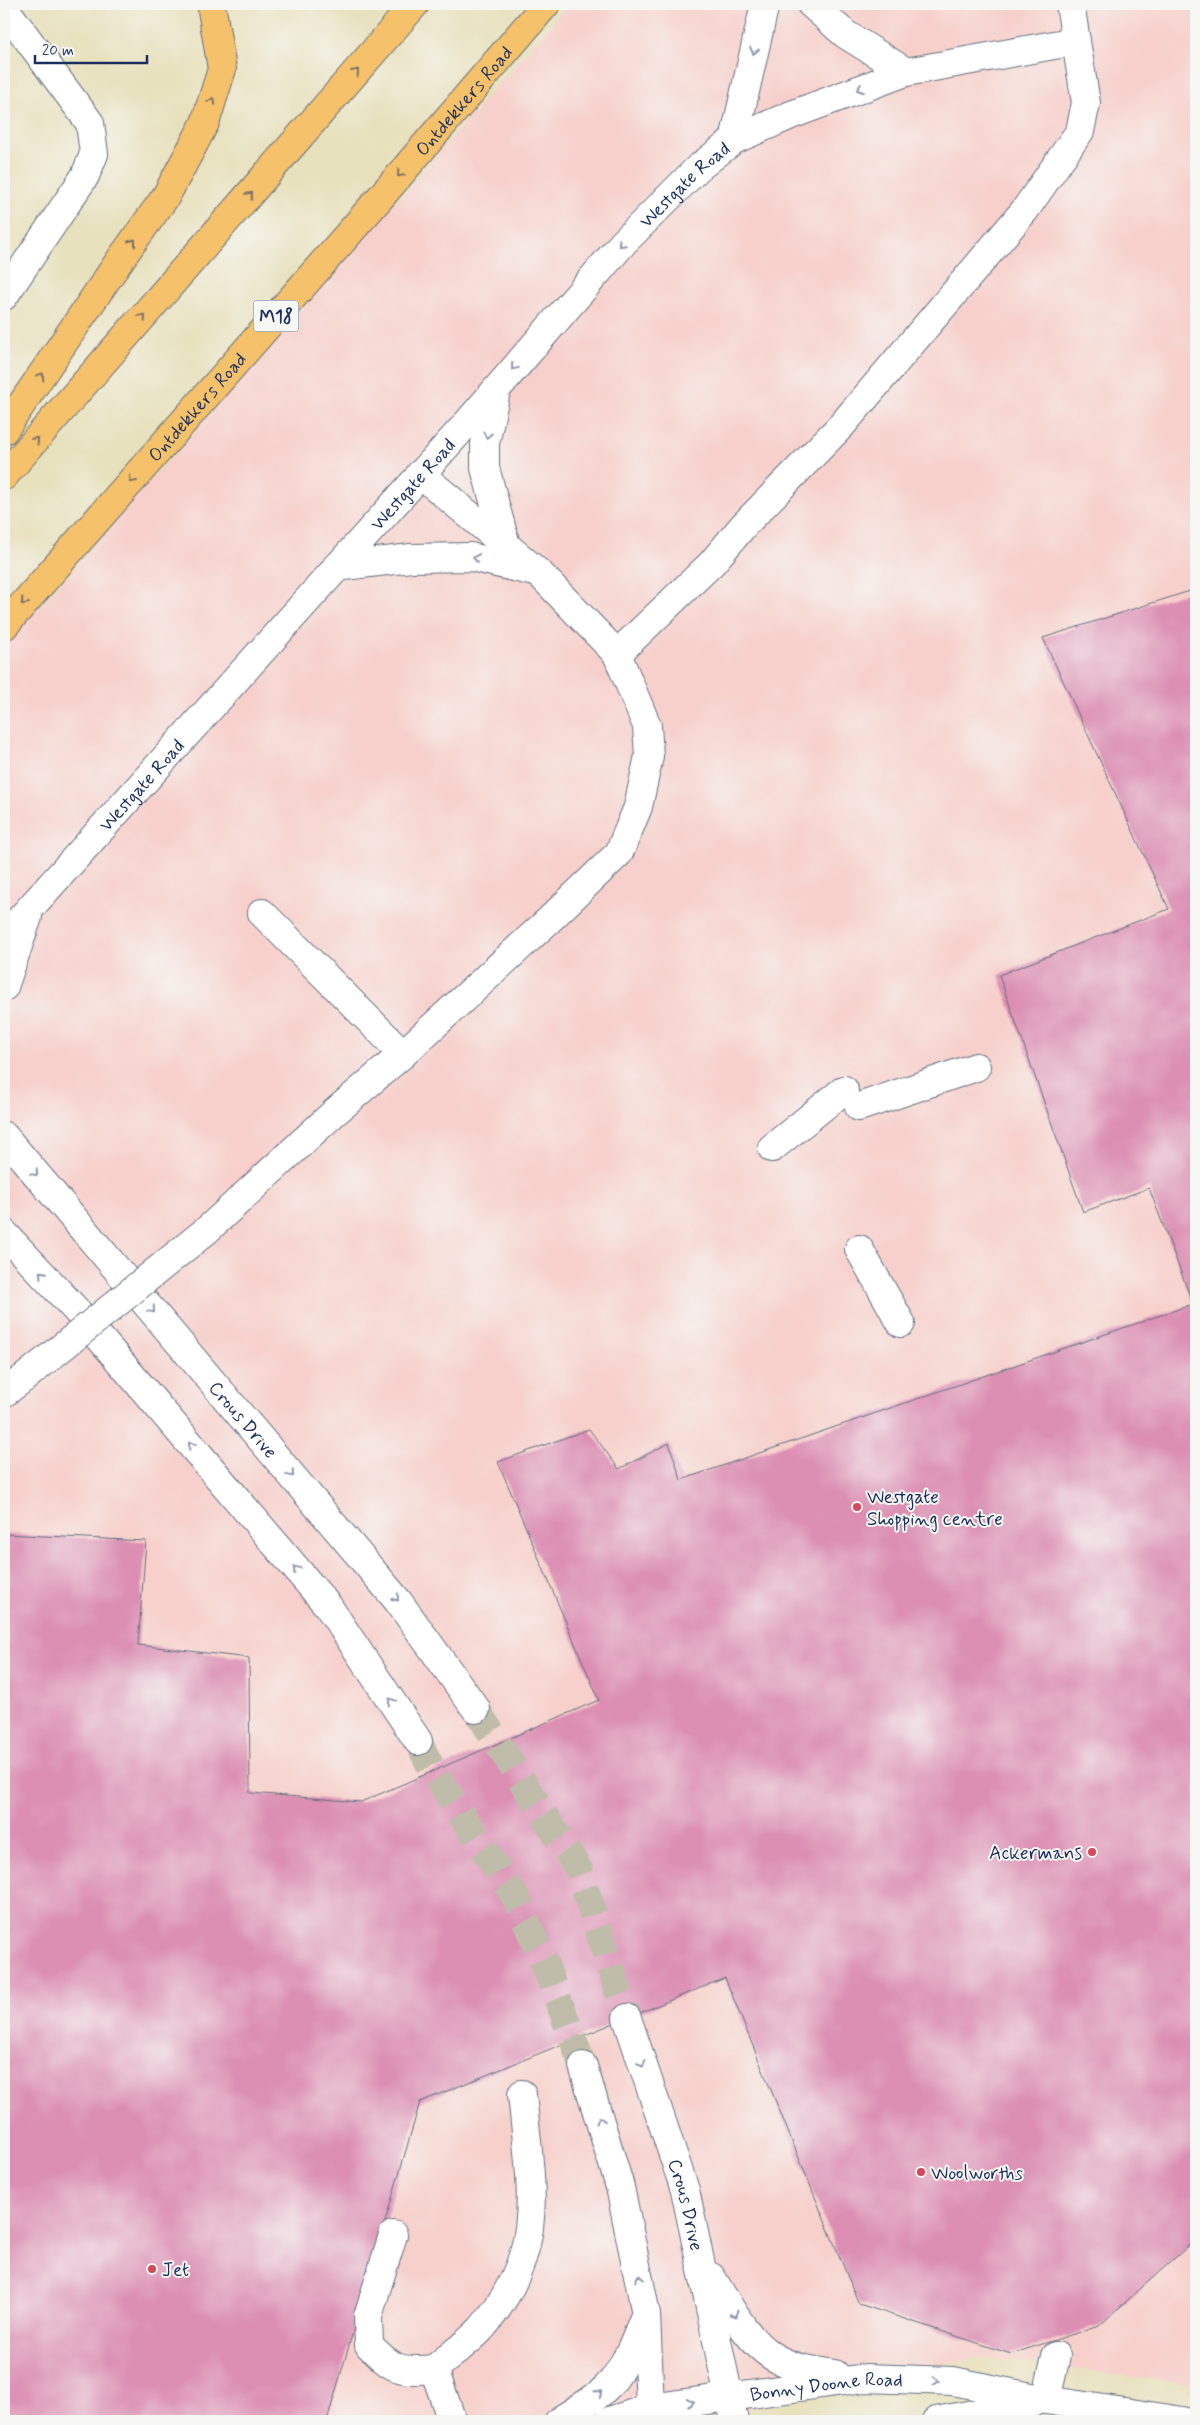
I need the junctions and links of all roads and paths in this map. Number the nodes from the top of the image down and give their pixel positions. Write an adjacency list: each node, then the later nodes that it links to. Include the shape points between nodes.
1 (210, 4): 10 (main road)
2 (228, 4): 10 (main road)
3 (415, 4): 17 (main road, one-way to 3)
4 (546, 4): 21 (main road, Ontdekkers Road / M18, one-way to 21)
5 (765, 4): 12 (street, Westgate Road, one-way to 12)
6 (811, 4): 11 (street, via 845,34)
7 (1070, 4): 9 (street)
8 (6, 10): 13 (street, via 90,123 94,154 71,200)
9 (1076, 41): 11 (street); 22 (street, via 1086,103 1084,121 1025,210 842,425 712,562)
10 (222, 70): 15 (main road, one-way to 10, via 166,196 205,123)
11 (906, 72): 12 (street, one-way to 12)
12 (734, 140): 14 (street, Westgate Road, one-way to 14, via 698,168 622,243)
13 (4, 296)
14 (497, 387): 16 (street, Westgate Road); 18 (street, one-way to 18, via 485,444 485,468)
15 (4, 430)
16 (420, 474): 18 (street); 19 (street, Westgate Road)
17 (4, 476)
18 (506, 545): 20 (street)
19 (336, 566): 20 (street, one-way to 19, via 471,557 411,558); 23 (street, Westgate Road)
20 (540, 574): 22 (street)
21 (4, 626)
22 (617, 654): 27 (street, via 647,726 648,756 638,807 619,853)
23 (31, 906): 25 (street, Westgate Road); 26 (street)
24 (262, 913): 27 (street)
25 (4, 937)
26 (4, 987)
27 (403, 1054): 34 (street, bridge, via 207,1230)
28 (976, 1067): 30 (street, via 851,1099)
29 (4, 1136): 35 (street, Crous Drive, one-way to 35, via 398,1601)
30 (772, 1148)
31 (4, 1232): 36 (street, one-way to 31, via 328,1606 76,1310)
32 (859, 1249): 33 (street)
33 (901, 1323)
34 (14, 1386)
35 (476, 1709)
36 (418, 1741)
37 (626, 2018): 41 (street, Crous Drive, one-way to 41, via 685,2190)
38 (583, 2066): 42 (street, one-way to 38, via 620,2187)
39 (522, 2094): 44 (street, via 532,2197 527,2248 510,2290 480,2330)
40 (393, 2235): 44 (street, via 368,2316 370,2345 388,2364 412,2371)
41 (700, 2258): 45 (street, one-way to 45, via 746,2331 772,2356 802,2369); 47 (street, Crous Drive)
42 (646, 2314): 48 (street); 50 (street, one-way to 42, via 614,2380)
43 (1056, 2356): 46 (street)
44 (434, 2369): 49 (street)
45 (865, 2378): 46 (street, Bonny Doone Road, one-way to 46, via 953,2381); 47 (street, Bonny Doone Road)
46 (1046, 2400): 52 (street, Bonny Doone Road); 53 (street, Bonny Doone Road)
47 (732, 2409): 48 (street, Bonny Doone Road, one-way to 47)
48 (651, 2415): 51 (street, Bonny Doone Road)
49 (452, 2421)
50 (559, 2421)
51 (609, 2421)
52 (936, 2421)
53 (1183, 2421)

